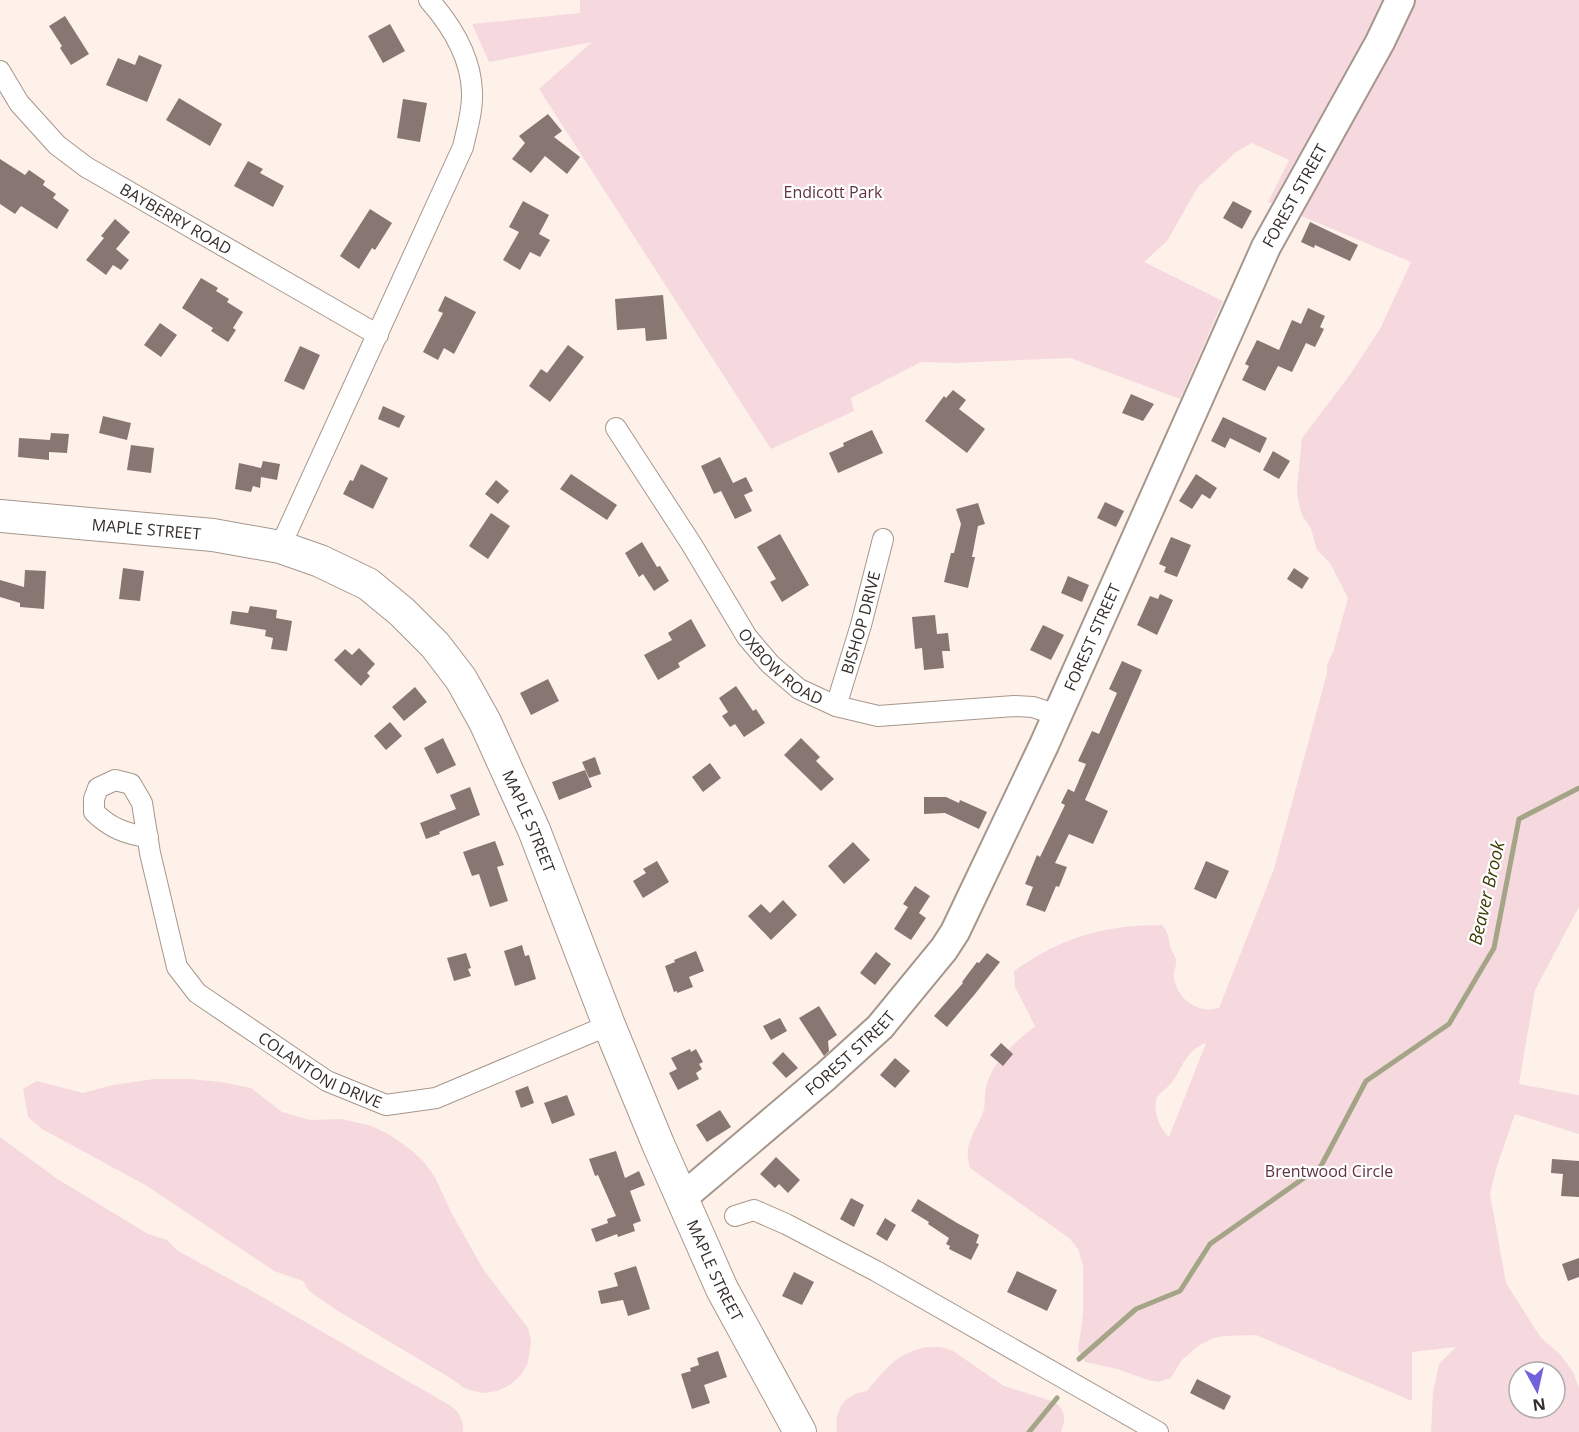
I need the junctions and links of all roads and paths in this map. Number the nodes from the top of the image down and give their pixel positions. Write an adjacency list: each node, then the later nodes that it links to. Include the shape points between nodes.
1 (429, 0): 4 (street, via 459,43 469,68 470,113 463,147)
2 (1400, 0): 10 (street, FOREST STREET, via 1266,247)
3 (0, 71): 4 (street, BAYBERRY ROAD, via 19,103 57,145 86,167)
4 (378, 335): 8 (street)
5 (616, 428): 9 (street, OXBOW ROAD, via 747,637 770,664 800,689)
6 (0, 516): 8 (main road, MAPLE STREET, via 213,535)
7 (883, 539): 9 (street, BISHOP DRIVE)
8 (280, 547): 12 (main road, MAPLE STREET, via 368,584 435,645 461,679 534,830)
9 (836, 706): 10 (street, OXBOW ROAD, via 878,716 1014,706)
10 (1057, 715): 13 (street, FOREST STREET, via 944,949 880,1027)
11 (148, 837): 12 (street, COLANTONI DRIVE, via 177,967 197,993 327,1080 386,1105 436,1098)
12 (609, 1025): 13 (main road, MAPLE STREET)
13 (681, 1198): 15 (main road, MAPLE STREET, via 722,1289)
14 (735, 1216): 16 (street, via 754,1210 786,1224)
15 (800, 1432)
16 (1158, 1432)

